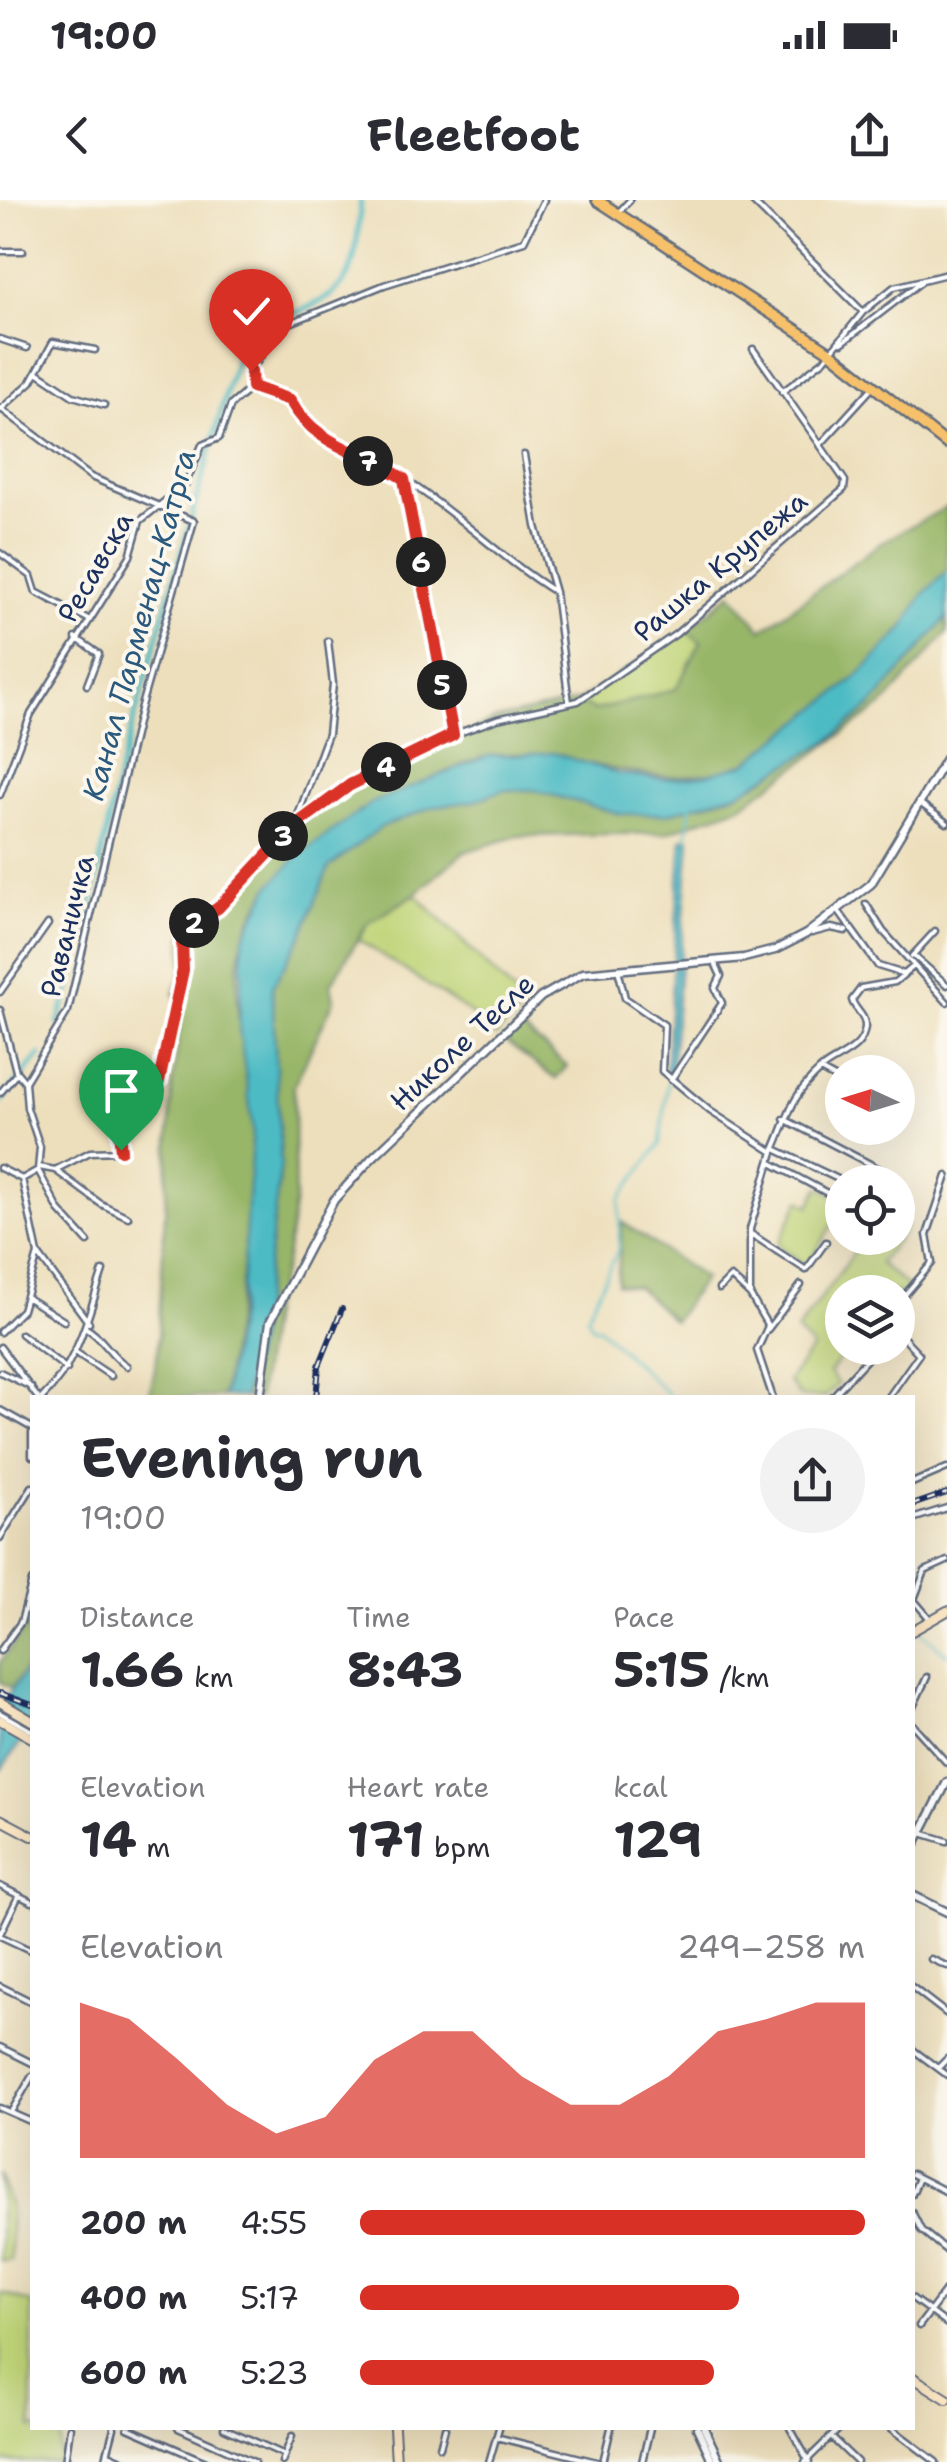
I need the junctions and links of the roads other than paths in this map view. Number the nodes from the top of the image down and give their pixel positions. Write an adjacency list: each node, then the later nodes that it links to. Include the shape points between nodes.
1 (544, 200): 18 (street, Ресавска, via 524,241 384,285 280,328 251,371)
2 (598, 200): 5 (main road)
3 (630, 200): 5 (street)
4 (750, 200): 10 (street)
5 (618, 213): 13 (main road)
6 (0, 250): 7 (street)
7 (23, 251)
8 (947, 274): 9 (street)
9 (922, 282): 10 (street, via 902,282); 13 (street)
10 (864, 312): 13 (street)
11 (0, 338): 12 (street)
12 (27, 348)
13 (834, 348): 17 (main road); 19 (street)
14 (753, 349): 19 (street)
15 (95, 350): 16 (street, via 53,342)
16 (37, 372): 20 (street, via 73,396); 21 (street)
17 (876, 385): 22 (main road); 23 (street)
18 (252, 387): 25 (street, via 280,394 330,445); 26 (street, Ресавска, via 231,405 222,433 186,485)
19 (782, 392): 23 (street)
20 (104, 406)
21 (0, 409): 26 (street, Раваничка, via 91,476)
22 (947, 444)
23 (820, 445): 33 (street, Рашка Крупежа, via 846,484 676,634)
24 (524, 455): 28 (street)
25 (404, 479): 28 (street); 34 (street)
26 (156, 507): 29 (street, Ресавска, via 140,521 130,556); 61 (street, Раваничка, via 191,517 194,526 140,706 68,1011)
27 (0, 552): 29 (street, via 31,576 36,592)
28 (554, 592): 33 (street)
29 (88, 619): 30 (street, Ресавска)
30 (76, 638): 32 (street, via 99,654); 36 (street, Ресавска, via 31,714)
31 (328, 641): 39 (street, Рашка Крупежа, via 328,734)
32 (87, 685)
33 (569, 702): 34 (street, Рашка Крупежа)
34 (453, 735): 39 (street, Рашка Крупежа, via 350,785)
35 (947, 758): 37 (street, Николе Тесле)
36 (0, 795)
37 (921, 804): 38 (street); 41 (street, Николе Тесле, via 880,873)
38 (947, 823)
39 (294, 826): 70 (street, Рашка Крупежа, via 182,937 170,1042 158,1083 119,1132 120,1152 92,1152)
40 (866, 904): 48 (street)
41 (835, 914): 43 (street); 45 (street, Николе Тесле); 46 (street)
42 (48, 924): 56 (street)
43 (846, 931): 45 (street); 46 (street)
44 (935, 931): 47 (street)
45 (806, 934): 49 (street, Николе Тесле, via 775,950)
46 (854, 936): 52 (street)
47 (913, 954): 48 (street); 55 (street)
48 (908, 960): 50 (street)
49 (714, 961): 51 (street, Николе Тесле); 62 (street, via 722,1002)
50 (914, 966): 53 (street); 57 (street)
51 (618, 969): 62 (street, via 625,998 664,1025 662,1071); 102 (street, Николе Тесле, via 583,973 550,990 344,1186 273,1314)
52 (890, 974): 53 (street); 54 (street)
53 (905, 974): 54 (street)
54 (891, 984): 59 (street, via 859,990 851,1001 864,1019 864,1033)
55 (947, 985)
56 (0, 992)
57 (946, 999)
58 (0, 1010): 61 (street)
59 (820, 1070): 60 (street); 64 (street)
60 (825, 1073)
61 (21, 1078): 63 (street, Раваничка); 69 (street, via 40,1147)
62 (671, 1080): 65 (street)
63 (0, 1093)
64 (784, 1119): 65 (street); 67 (street)
65 (774, 1151): 66 (street); 71 (street)
66 (771, 1163): 74 (street); 76 (street)
67 (872, 1165)
68 (0, 1168): 73 (street)
69 (38, 1168): 70 (street); 73 (street); 77 (street, via 59,1210)
70 (55, 1170): 75 (street)
71 (825, 1173)
72 (947, 1176): 81 (street, via 928,1235 933,1260)
73 (22, 1179): 79 (street)
74 (825, 1192)
75 (128, 1216)
76 (751, 1234): 78 (street, via 806,1270); 84 (street)
77 (88, 1242)
78 (825, 1243)
79 (38, 1254): 85 (street); 87 (street)
80 (103, 1271): 87 (street)
81 (915, 1283)
82 (800, 1285): 88 (street)
83 (718, 1288): 84 (street, via 732,1276)
84 (750, 1295): 88 (street)
85 (26, 1297): 86 (street); 89 (street)
86 (64, 1321)
87 (88, 1325): 92 (street); 95 (street)
88 (768, 1329): 103 (street, via 758,1350)
89 (0, 1332)
90 (21, 1334): 96 (street)
91 (0, 1347): 99 (street)
92 (75, 1352): 96 (street); 98 (street)
93 (861, 1365): 104 (street)
94 (911, 1365): 105 (street)
95 (127, 1366)
96 (67, 1369): 101 (street)
97 (0, 1372): 99 (street)
98 (111, 1376)
99 (31, 1387): 100 (street)
100 (38, 1395)
101 (43, 1395)
102 (260, 1395)
103 (772, 1395)
104 (833, 1395)
105 (890, 1395)
106 (0, 1410): 107 (street)
107 (30, 1429)
108 (947, 1468): 109 (street)
109 (915, 1483)
110 (30, 1490): 113 (street)
111 (947, 1508): 112 (street)
112 (915, 1518)
113 (0, 1538)
114 (947, 1561): 116 (street, via 925,1571)
115 (30, 1588): 120 (street, via 21,1622)
116 (915, 1594)
117 (915, 1600): 118 (street)
118 (937, 1614): 119 (main road)
119 (916, 1629)
120 (0, 1651)
121 (927, 1677): 123 (street)
122 (0, 1702): 125 (main road)
123 (915, 1703)
124 (0, 1716): 127 (main road)
125 (30, 1720)
126 (915, 1727): 128 (street)
127 (30, 1733)
128 (947, 1763)
129 (947, 1782): 131 (street)
130 (1, 1819): 132 (main road)
131 (921, 1834): 133 (street); 134 (street)
132 (30, 1835)
133 (947, 1841)
134 (915, 1845)
135 (0, 1886): 136 (street)
136 (19, 1896): 138 (street); 140 (street)
137 (915, 1896): 139 (street)
138 (30, 1901)
139 (947, 1912)
140 (0, 1935): 141 (street)
141 (30, 1950)
142 (932, 1958): 143 (street)
143 (947, 1966)
144 (0, 1986): 146 (street)
145 (915, 1989): 147 (street)
146 (30, 2001)
147 (947, 2014)
148 (0, 2046): 151 (street)
149 (915, 2050): 152 (street)
150 (947, 2058): 152 (street)
151 (30, 2062)
152 (938, 2068): 153 (street)
153 (947, 2076)
154 (30, 2079): 156 (street)
155 (0, 2108): 156 (street)
156 (11, 2112): 157 (street)
157 (30, 2121)
158 (915, 2176): 159 (street)
159 (919, 2178): 160 (street); 161 (street)
160 (915, 2187)
161 (947, 2192)
162 (915, 2218): 163 (street)
163 (947, 2252)
164 (947, 2289): 166 (street)
165 (915, 2300): 166 (street)
166 (930, 2311): 167 (street); 168 (street)
167 (947, 2324)
168 (919, 2326)
169 (915, 2377): 170 (main road)
170 (947, 2399)
171 (70, 2430): 192 (street)
172 (113, 2430): 189 (street)
173 (133, 2430): 195 (street)
174 (182, 2430): 196 (street)
175 (229, 2430): 190 (street)
176 (394, 2430): 198 (main road)
177 (444, 2430): 188 (street)
178 (498, 2430): 186 (street)
179 (610, 2430): 200 (street)
180 (650, 2430): 201 (street)
181 (702, 2430): 202 (street)
182 (791, 2430): 191 (street)
183 (838, 2430): 187 (street)
184 (894, 2430): 204 (street)
185 (292, 2436): 190 (street)
186 (496, 2437): 199 (street); 200 (street)
187 (831, 2438): 191 (street); 203 (street)
188 (440, 2447)
189 (107, 2454): 193 (street); 194 (street)
190 (285, 2455): 197 (street)
191 (807, 2461)
192 (65, 2462)
193 (105, 2462)
194 (127, 2462)
195 (206, 2462)
196 (254, 2462)
197 (282, 2462)
198 (396, 2462)
199 (489, 2462)
200 (600, 2462)
201 (642, 2462)
202 (716, 2462)
203 (858, 2462)
204 (936, 2462)

